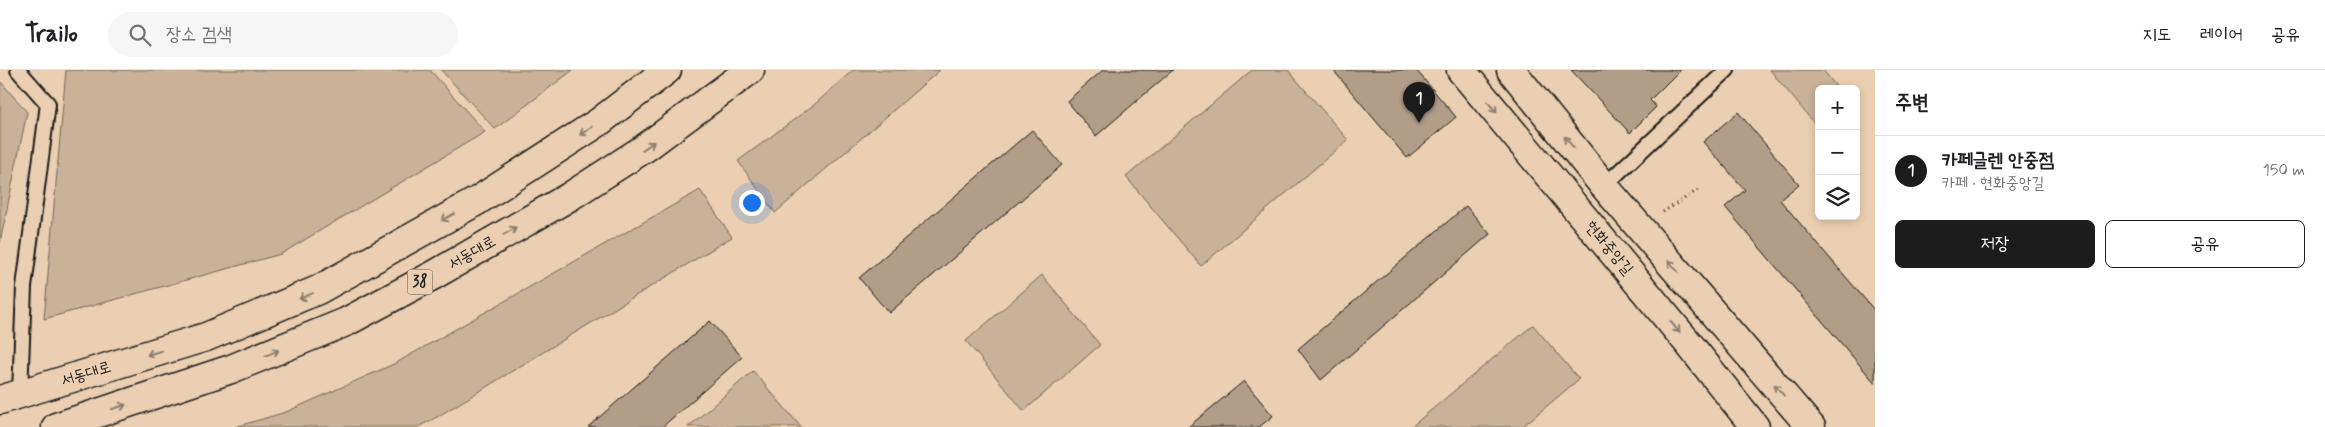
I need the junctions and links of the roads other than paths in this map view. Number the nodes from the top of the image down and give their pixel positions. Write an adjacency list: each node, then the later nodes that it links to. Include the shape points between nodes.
1 (18, 70): 8 (lane, via 48,104)
2 (667, 70): 8 (main road, 서동대로, one-way to 8, via 599,122 485,196 318,290 206,337)
3 (750, 70): 9 (main road, 서동대로 / 38, one-way to 3, via 231,369 346,322 577,192 645,148)
4 (1461, 70): 10 (main road, 현화중앙길, one-way to 10)
5 (1511, 70): 7 (main road, one-way to 5)
6 (1727, 70): 7 (lane)
7 (1604, 186): 11 (main road, one-way to 7)
8 (10, 397)
9 (56, 427)
10 (1755, 427)
11 (1811, 427)

